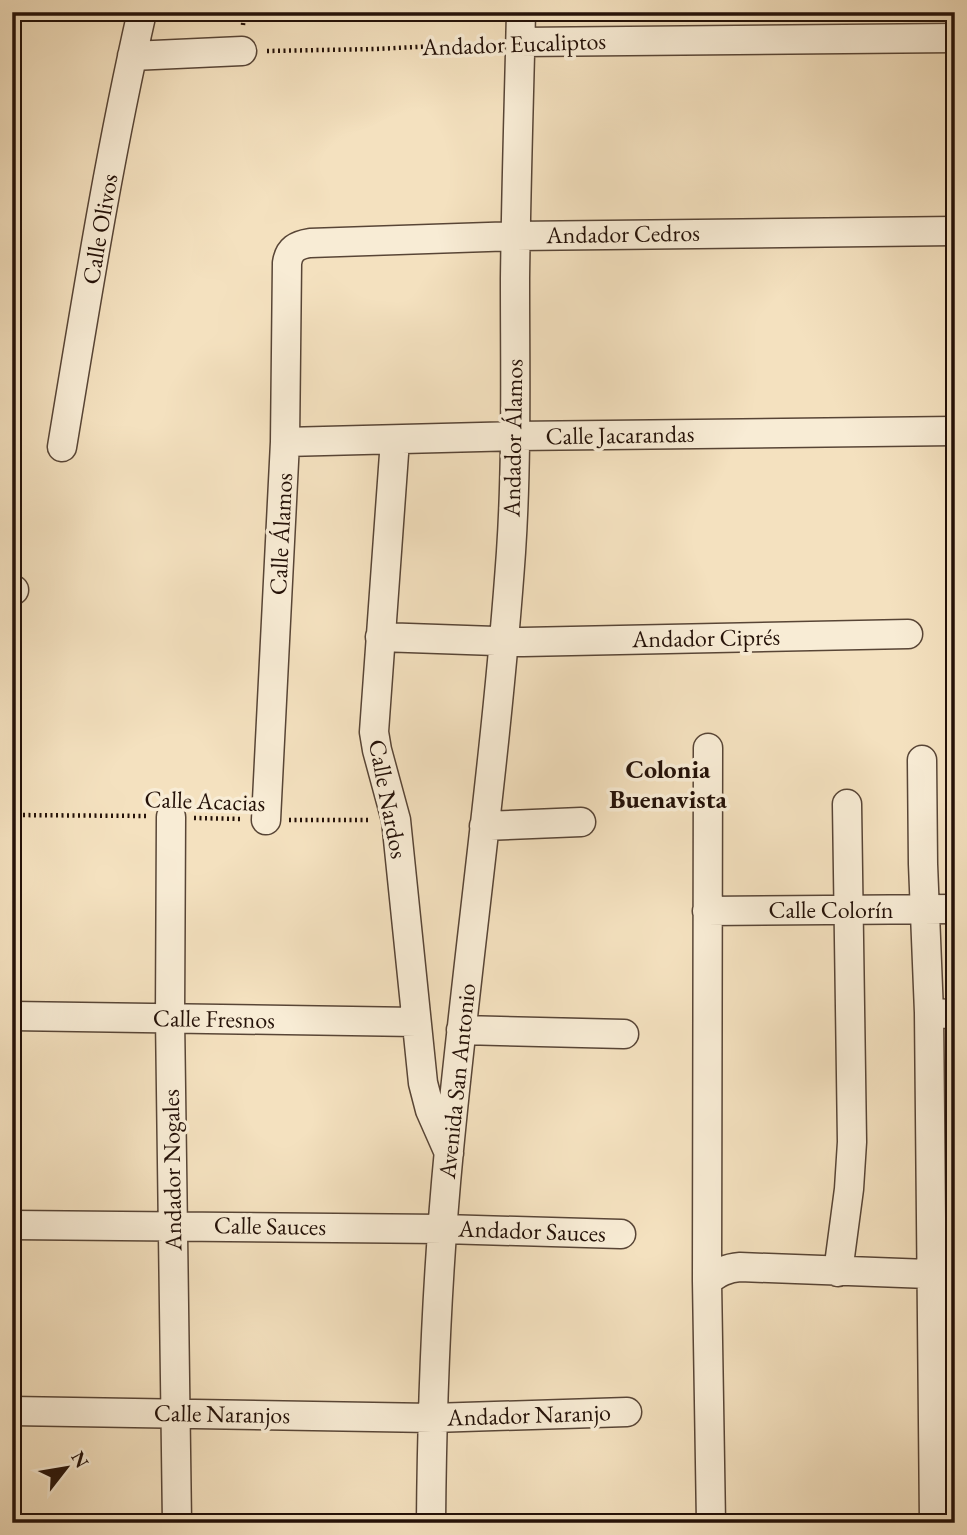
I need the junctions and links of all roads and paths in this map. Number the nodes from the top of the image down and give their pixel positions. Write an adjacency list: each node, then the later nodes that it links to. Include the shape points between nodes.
1 (142, 12): 6 (street, Calle Olivos)
2 (521, 12): 4 (street)
3 (955, 38): 4 (street, Andador Eucaliptos)
4 (520, 42): 5 (path, Andador Eucaliptos); 8 (street)
5 (242, 51): 6 (street)
6 (132, 56): 14 (street, Calle Olivos)
7 (955, 230): 8 (street, Andador Cedros)
8 (516, 236): 9 (street, Andador Cedros, via 310,243); 11 (street, Andador Álamos)
9 (292, 249): 13 (street, Calle Álamos, via 286,263)
10 (955, 431): 11 (street, Calle Jacarandas)
11 (515, 436): 12 (street, Calle Jacarandas); 17 (street, Andador Álamos)
12 (395, 440): 13 (street, Calle Jacarandas); 16 (street, Calle Nardos)
13 (285, 442): 23 (street, Calle Álamos)
14 (62, 447)
15 (908, 634): 17 (street, Andador Ciprés)
16 (380, 637): 17 (street, Andador Ciprés); 24 (street, Calle Nardos, via 374,732)
17 (504, 641): 26 (street, Avenida San Antonio)
18 (708, 748): 30 (street)
19 (922, 760): 27 (street)
20 (847, 804): 29 (street)
21 (12, 815): 22 (path, Calle Acacias)
22 (171, 817): 23 (path, Calle Acacias); 33 (street, Andador Nogales)
23 (266, 820): 24 (path, Calle Acacias)
24 (396, 820): 34 (street, Calle Nardos)
25 (581, 822): 26 (street)
26 (484, 826): 35 (street, Avenida San Antonio)
27 (926, 909): 28 (street, Calle Colorín); 29 (street, Calle Colorín); 31 (street)
28 (955, 909)
29 (848, 910): 30 (street, Calle Colorín); 42 (street, via 852,1142)
30 (707, 911): 44 (street)
31 (942, 1014): 43 (street)
32 (12, 1016): 33 (street, Calle Fresnos)
33 (170, 1017): 34 (street, Calle Fresnos); 39 (street, Andador Nogales)
34 (416, 1022): 37 (street, Calle Nardos, via 430,1110)
35 (461, 1030): 36 (street); 37 (street, Avenida San Antonio)
36 (624, 1034)
37 (449, 1153): 40 (street, Avenida San Antonio)
38 (12, 1225): 39 (street, Calle Sauces)
39 (174, 1225): 40 (street, Calle Sauces); 48 (street, Andador Nogales)
40 (443, 1228): 41 (street, Andador Sauces); 49 (street, Avenida San Antonio)
41 (621, 1234)
42 (838, 1272): 43 (street); 44 (street, via 729,1268)
43 (943, 1275): 45 (street)
44 (707, 1281): 52 (street)
45 (944, 1370): 53 (street)
46 (12, 1411): 48 (street, Calle Naranjos)
47 (627, 1412): 49 (street, Andador Naranjo)
48 (175, 1414): 49 (street, Calle Naranjos); 50 (street, Andador Nogales)
49 (432, 1418): 51 (street, Avenida San Antonio)
50 (177, 1523)
51 (431, 1523)
52 (711, 1523)
53 (934, 1523)

